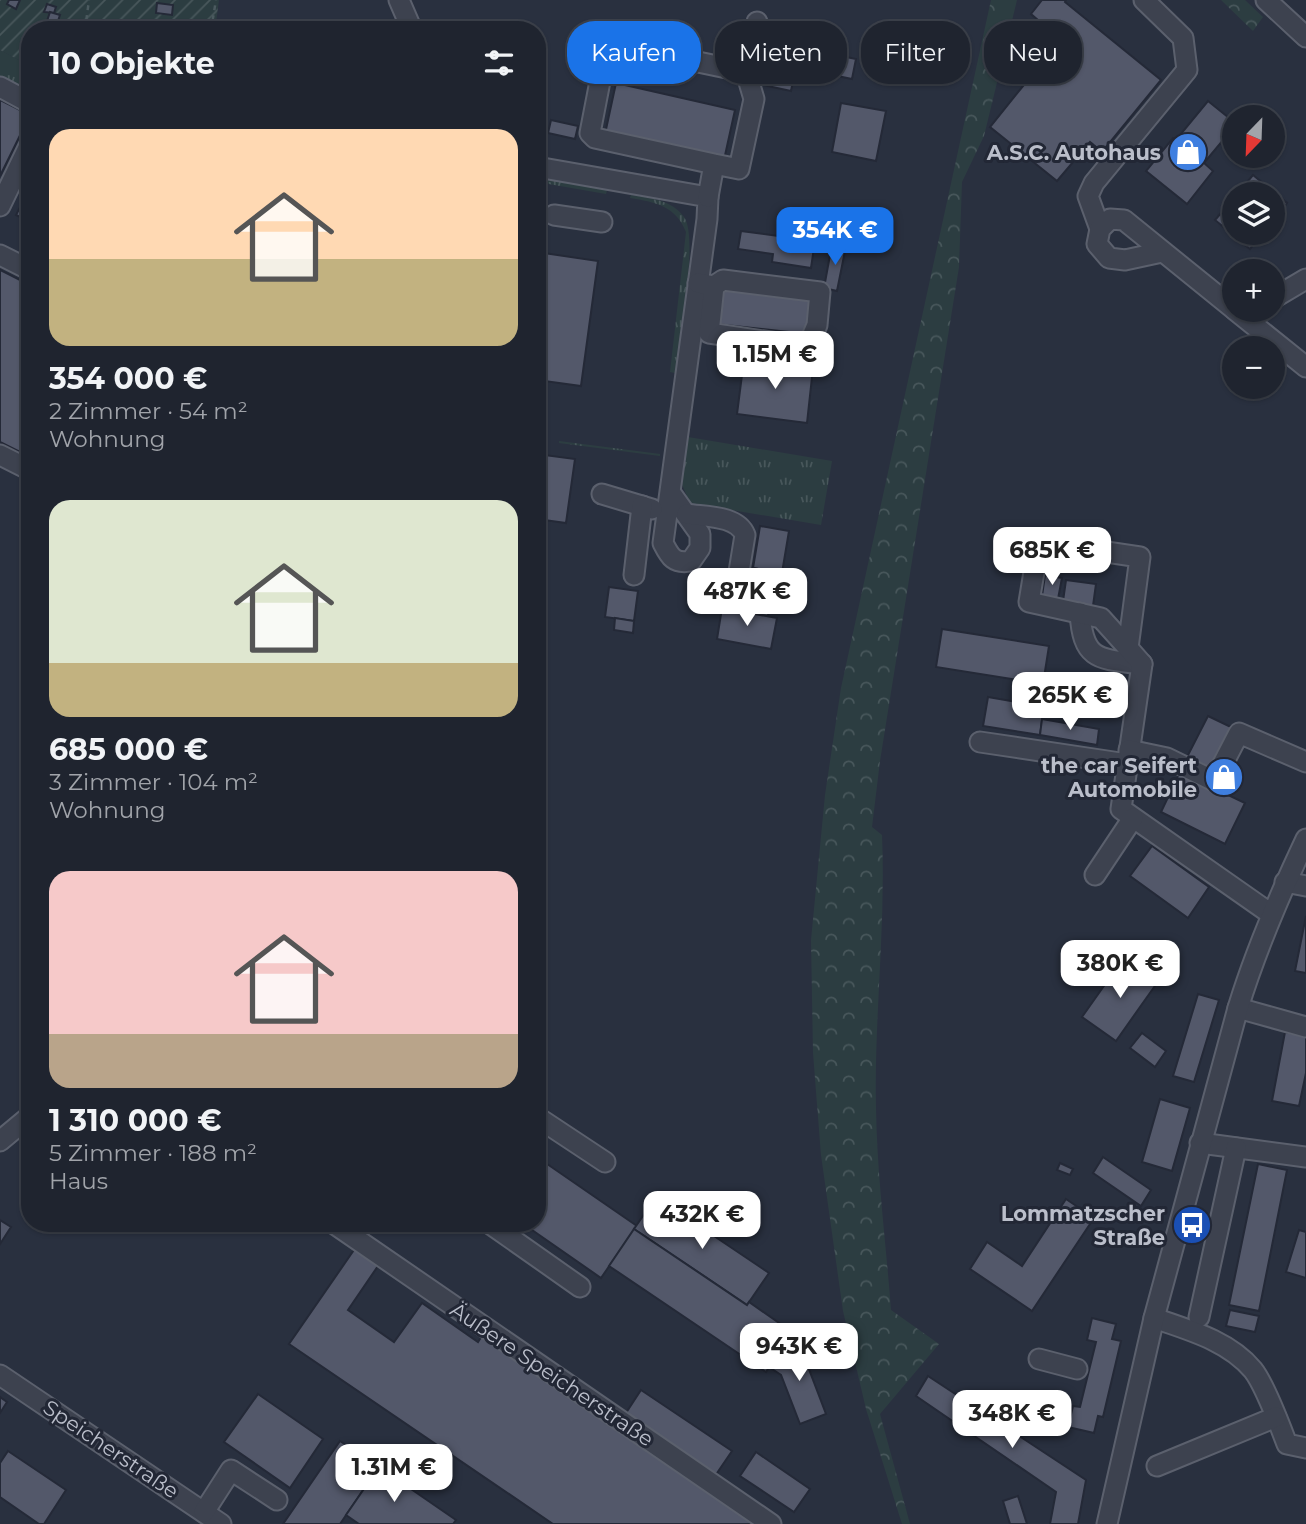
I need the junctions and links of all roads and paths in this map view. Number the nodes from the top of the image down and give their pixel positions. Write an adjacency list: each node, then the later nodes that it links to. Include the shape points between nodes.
1 (89, 0): 6 (path)
2 (216, 0): 7 (path)
3 (399, 0): 8 (street)
4 (1144, 0): 21 (street, via 1183,38 1186,70 1094,183 1088,196)
5 (1266, 0): 9 (street)
6 (86, 21)
7 (212, 21)
8 (408, 21)
9 (1306, 37)
10 (715, 66): 15 (street, via 626,47 602,71 590,132 595,138)
11 (750, 84): 15 (street, via 754,99 739,169)
12 (0, 88): 13 (street)
13 (21, 98)
14 (21, 163): 18 (street)
15 (715, 164): 17 (street)
16 (546, 169): 17 (street)
17 (708, 197): 26 (street)
18 (0, 206)
19 (554, 215): 20 (street)
20 (602, 222)
21 (1100, 229): 22 (street, via 1110,219 1124,220); 22 (street, via 1097,244 1109,258 1125,260)
22 (1162, 252): 28 (street)
23 (0, 255): 24 (street)
24 (21, 266)
25 (1306, 279): 27 (street)
26 (706, 284): 26 (street, via 709,333 798,346 809,344 814,337 820,292 723,280); 35 (street)
27 (1285, 291)
28 (1222, 296)
29 (1254, 322): 30 (street)
30 (1306, 367)
31 (0, 455): 32 (street)
32 (21, 466)
33 (602, 494): 34 (street)
34 (642, 506): 35 (street); 36 (street)
35 (675, 506): 37 (street, via 731,521 743,530)
36 (634, 575)
37 (736, 590)
38 (1080, 613): 39 (street, via 1101,618); 39 (street, via 1029,602 1039,542 1140,556); 40 (street, via 1087,648 1112,661)
39 (1128, 648): 40 (street)
40 (1142, 664): 42 (street)
41 (980, 742): 42 (street)
42 (1128, 757): 43 (street, via 1167,758 1214,781 1239,733); 44 (street, via 1121,809)
43 (1306, 762)
44 (1133, 818): 46 (street); 49 (street)
45 (1306, 839): 47 (street)
46 (1095, 875)
47 (1285, 882): 48 (street); 49 (street)
48 (1306, 886)
49 (1271, 914): 50 (street)
50 (1238, 1008): 51 (street); 53 (street)
51 (1306, 1027)
52 (546, 1123): 56 (street)
53 (1200, 1143): 54 (street); 61 (street)
54 (1236, 1148): 55 (street); 60 (street)
55 (1306, 1157)
56 (605, 1162)
57 (346, 1232): 71 (street, Äußere Speicherstraße)
58 (502, 1232): 59 (street)
59 (580, 1287)
60 (1199, 1317)
61 (1154, 1318): 65 (street, via 1226,1346 1254,1371); 72 (street)
62 (1039, 1359): 63 (street)
63 (1077, 1369)
64 (0, 1374): 69 (street, Speicherstraße)
65 (1276, 1417): 66 (street, via 1287,1444); 67 (street)
66 (1306, 1448)
67 (1157, 1466)
68 (277, 1500): 69 (street, via 231,1470)
69 (204, 1512): 70 (street, Speicherstraße)
70 (221, 1524)
71 (771, 1524)
72 (1107, 1524)

